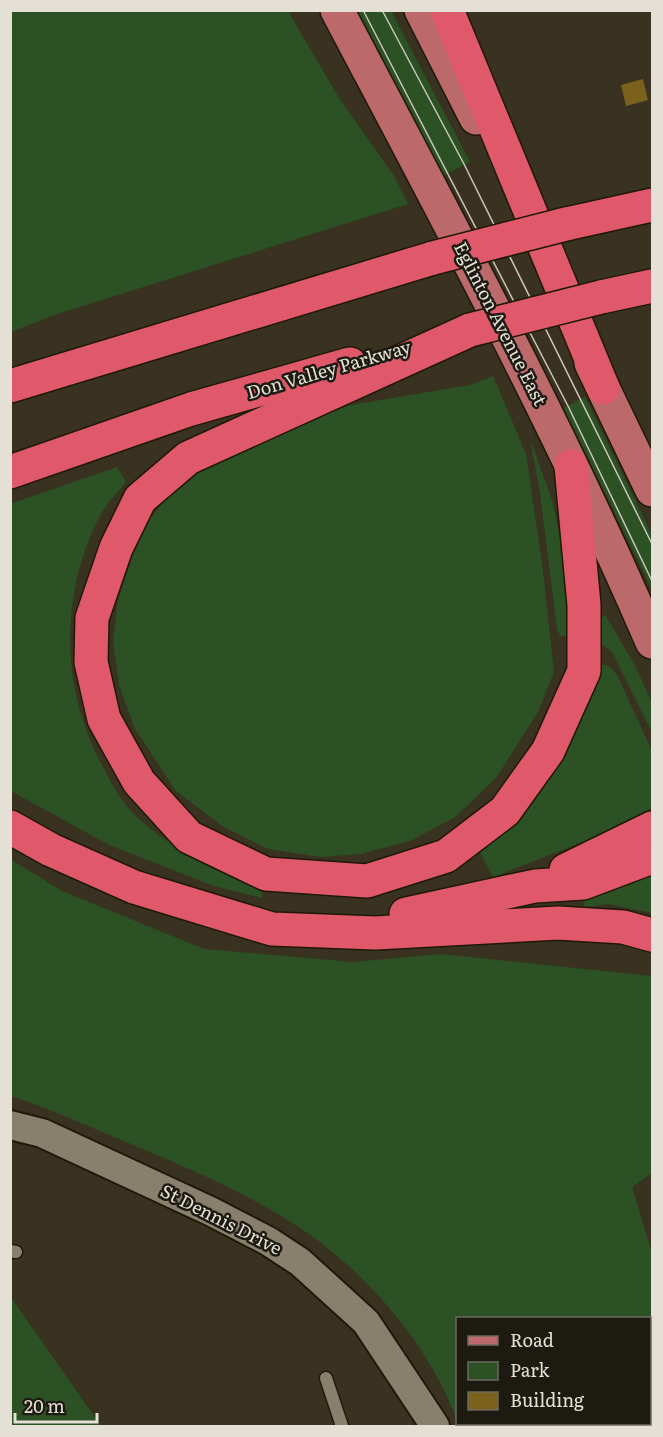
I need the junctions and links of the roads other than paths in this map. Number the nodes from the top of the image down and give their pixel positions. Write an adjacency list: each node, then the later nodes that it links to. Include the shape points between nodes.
1 (337, 10): 9 (main road, Eglinton Avenue East)
2 (420, 10): 8 (main road, via 458,80)
3 (447, 10): 8 (highway)
4 (652, 205): 7 (highway, bridge, via 433,258)
5 (652, 286): 6 (highway, Don Valley Parkway, bridge)
6 (470, 330): 9 (highway, via 188,458 140,499 116,548 92,618 91,662 104,719 139,782 189,837 266,874 367,881 446,856 506,811 548,751 584,671 584,605); 10 (highway, Don Valley Parkway, via 191,409)
7 (10, 386)
8 (603, 388): 11 (main road)
9 (571, 466): 12 (main road, Eglinton Avenue East)
10 (10, 472)
11 (652, 490)
12 (652, 642)
13 (10, 827): 17 (highway, via 134,887)
14 (652, 828): 16 (highway)
15 (652, 857): 16 (highway, via 583,883)
16 (535, 886): 17 (highway, via 413,914)
17 (221, 914): 18 (highway, via 272,929 375,933 558,923 623,927)
18 (652, 935)
19 (10, 1125): 22 (street, St Dennis Drive, via 42,1133 210,1211 300,1262 366,1322)
20 (326, 1378): 21 (lane)
21 (342, 1426)
22 (435, 1426)

